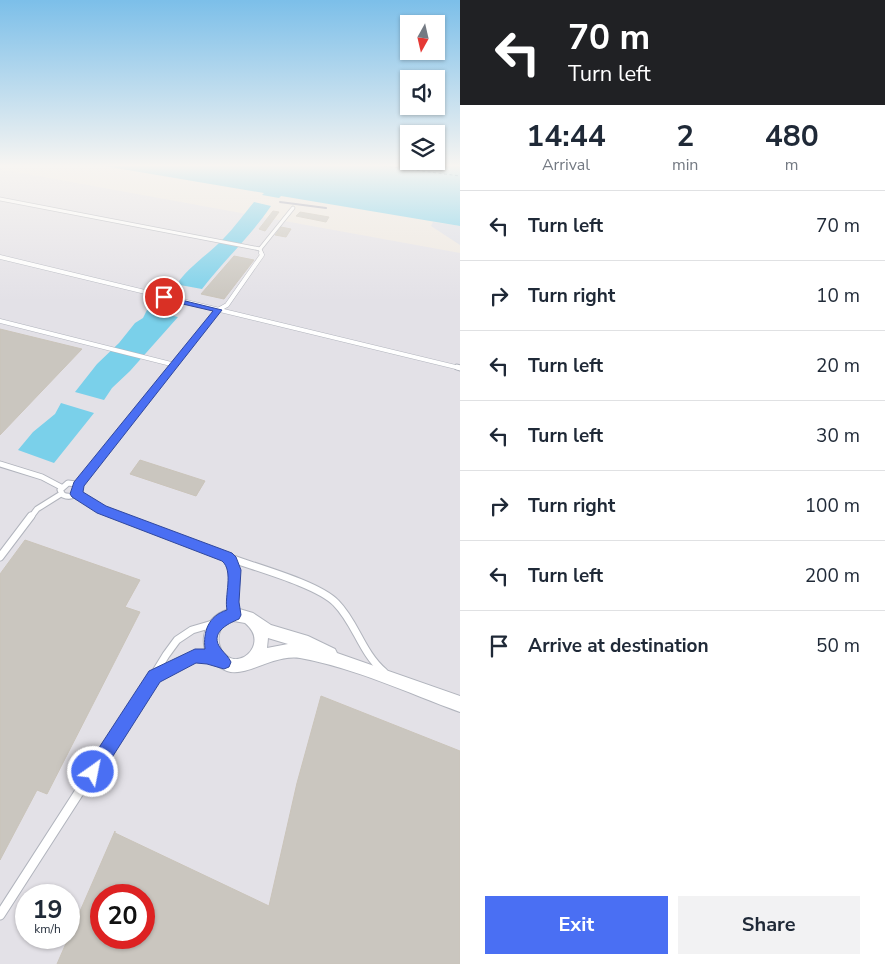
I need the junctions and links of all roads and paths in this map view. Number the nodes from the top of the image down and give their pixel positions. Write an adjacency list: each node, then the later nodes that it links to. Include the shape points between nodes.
1 (61, 211): 3 (lane)
2 (291, 211): 3 (lane)
3 (260, 249): 5 (lane, via 262,255 227,305)
4 (0, 257): 5 (lane)
5 (218, 310): 7 (lane); 8 (lane)
6 (0, 321): 7 (lane)
7 (175, 365): 10 (lane)
8 (460, 368)
9 (2, 464): 11 (lane, via 42,477)
10 (78, 485): 11 (lane, via 72,482); 12 (lane)
11 (61, 491): 12 (lane, via 68,497); 13 (lane, via 37,510)
12 (76, 494): 14 (lane, via 102,510)
13 (0, 556)
14 (227, 557): 15 (lane, via 234,570); 22 (lane, via 325,595 340,608 371,660 381,670)
15 (234, 615): 16 (street); 17 (street)
16 (253, 621): 18 (street, via 262,639); 20 (street, via 268,631 308,643)
17 (218, 622): 19 (street, via 213,628 210,643 217,657); 21 (lane, via 190,629 180,636 170,646)
18 (254, 659): 19 (street, via 239,665); 20 (street, via 289,650)
19 (224, 662): 21 (lane, via 195,656)
20 (347, 663): 22 (street)
21 (154, 676): 24 (lane)
22 (410, 686): 23 (street)
23 (460, 704)
24 (11, 899): 25 (lane); 26 (lane)
25 (0, 908)
26 (0, 915)

